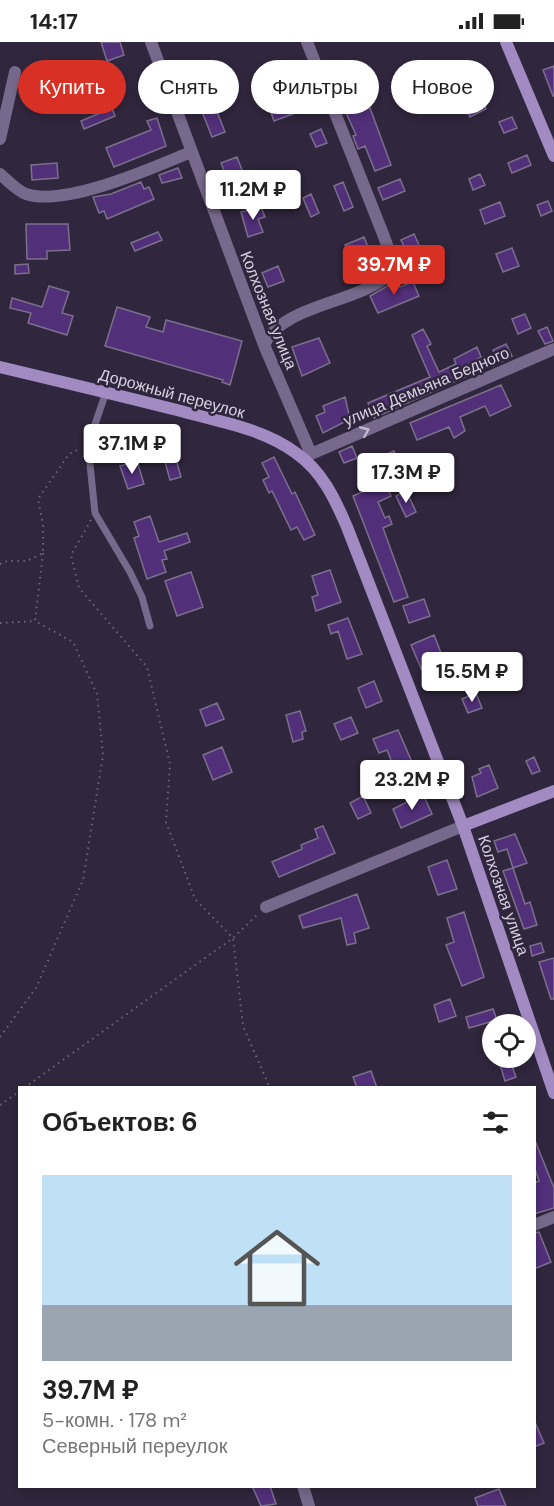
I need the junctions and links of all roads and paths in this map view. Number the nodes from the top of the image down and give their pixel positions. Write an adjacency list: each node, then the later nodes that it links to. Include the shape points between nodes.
1 (151, 42): 6 (street, Колхозная улица)
2 (307, 42): 9 (street, via 383,234 393,271 381,284 287,322 270,333)
3 (506, 42): 7 (main road)
4 (15, 72): 5 (street)
5 (0, 139)
6 (190, 152): 8 (street, via 118,181 55,195 25,194); 9 (street, Колхозная улица)
7 (554, 156)
8 (0, 174)
9 (264, 345): 14 (street, Колхозная улица)
10 (554, 349): 14 (street, улица Демьяна Бедного, one-way to 10)
11 (0, 367): 12 (main road, Дорожный переулок)
12 (106, 392): 13 (lane); 14 (main road, Дорожный переулок, via 258,434)
13 (88, 445): 16 (lane); 17 (path, via 69,454 38,499)
14 (309, 458): 15 (main road, Дорожный переулок)
15 (321, 478): 23 (main road, Колхозная улица, via 347,527)
16 (95, 513): 21 (lane, via 130,572); 25 (path, via 71,555 79,588 147,666 170,764 166,822 195,899)
17 (43, 553): 18 (path, via 27,561); 19 (path)
18 (0, 564)
19 (34, 621): 20 (path); 26 (path, via 73,642 97,694 103,755 83,880 36,988)
20 (0, 622)
21 (150, 626)
22 (554, 791): 23 (main road)
23 (463, 826): 24 (street); 30 (main road, Колхозная улица)
24 (266, 907): 25 (path)
25 (233, 939): 27 (path); 28 (path, via 243,1026)
26 (0, 1037)
27 (27, 1086)
28 (269, 1086)
29 (18, 1092): 31 (path)
30 (554, 1093)
31 (0, 1105)
32 (554, 1217): 33 (street)
33 (536, 1224)
34 (304, 1488): 35 (street)
35 (309, 1506)

